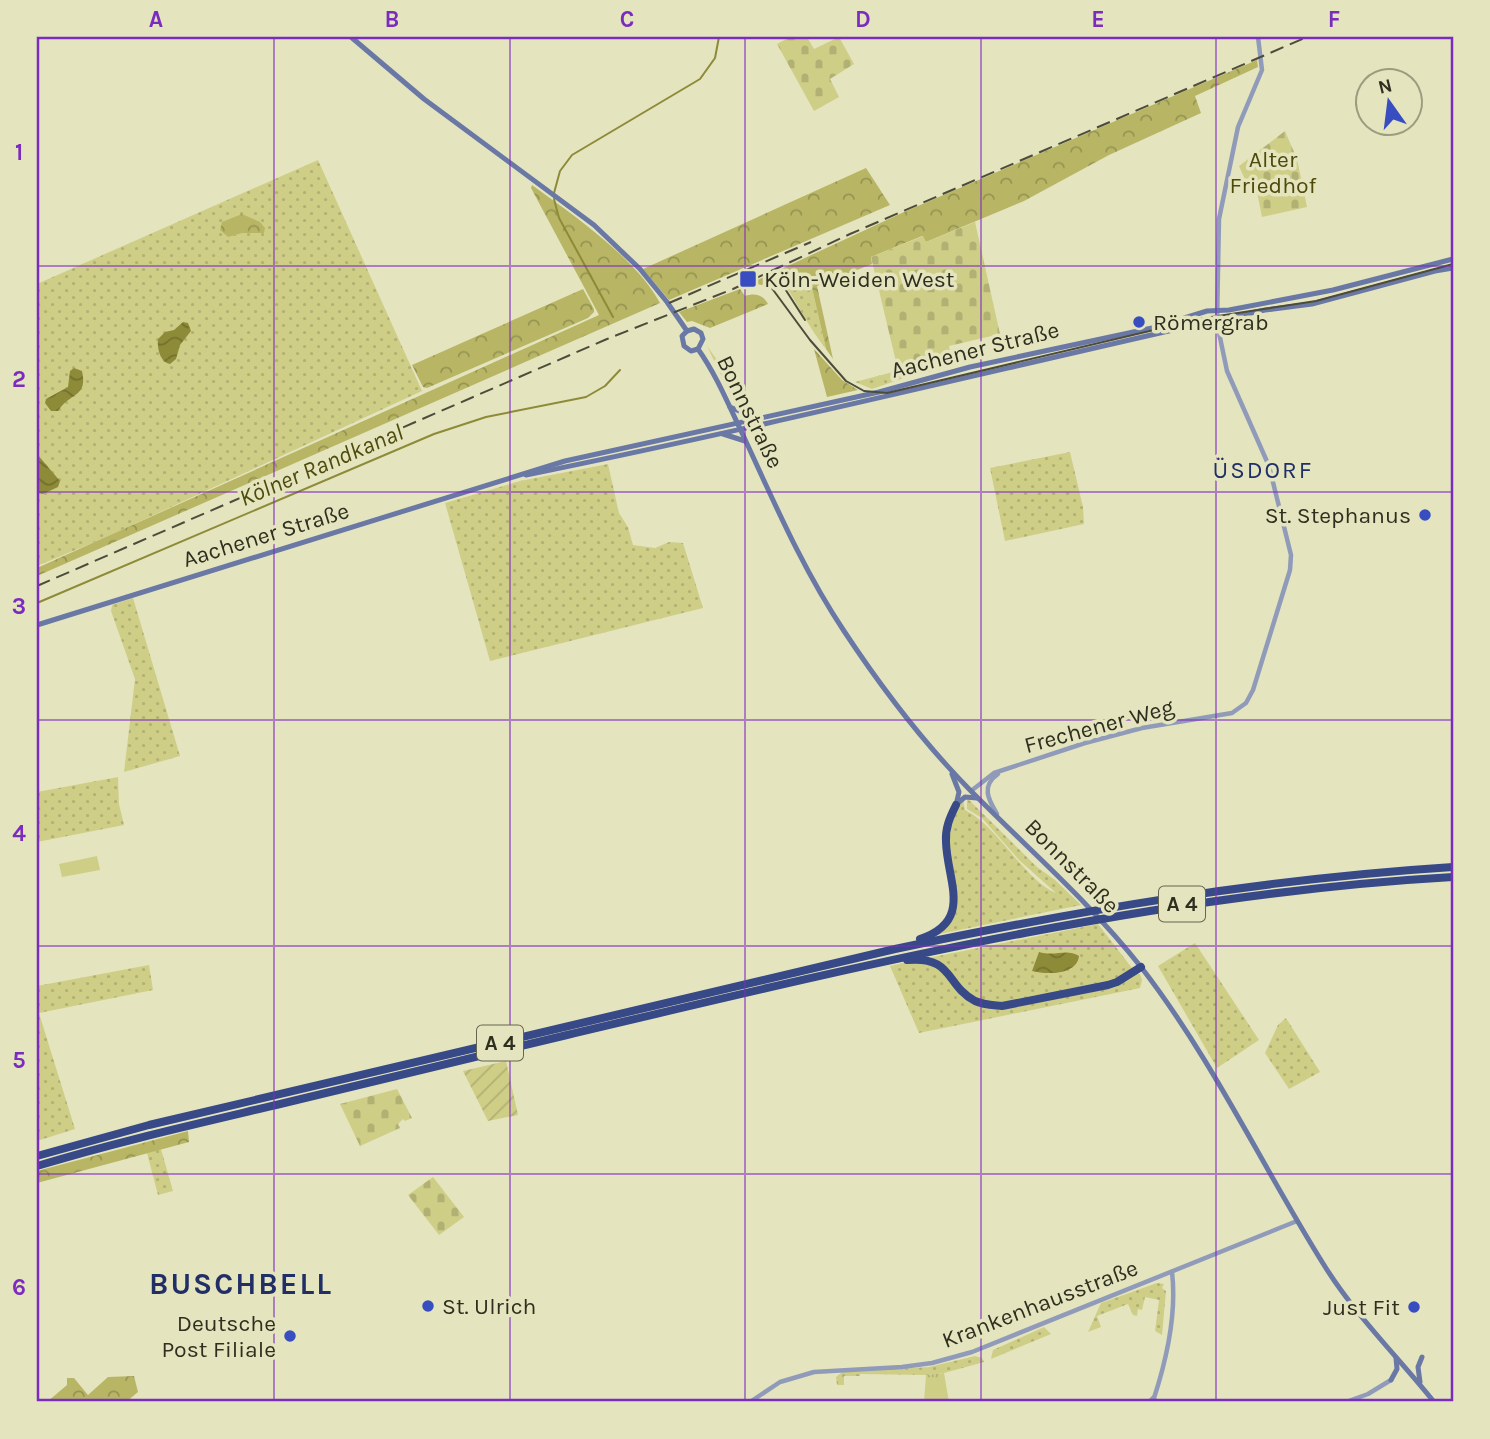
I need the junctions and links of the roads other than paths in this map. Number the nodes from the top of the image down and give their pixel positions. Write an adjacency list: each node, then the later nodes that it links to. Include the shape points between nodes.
1 (351, 37): 7 (main road, via 424,99 594,225 629,258)
2 (1258, 37): 5 (street, Frechener Weg, via 1262,70 1238,127 1219,219)
3 (1453, 259): 5 (main road, Aachener Straße, via 1335,289)
4 (1453, 268): 6 (main road, Aachener Straße, via 1312,304)
5 (1217, 310): 6 (street, Frechener Weg); 8 (main road, Aachener Straße)
6 (1217, 320): 11 (main road, Aachener Straße); 24 (street, Frechener Weg, via 1227,371 1267,460 1291,555 1250,698 1232,713 1142,728)
7 (687, 331): 10 (main road, via 701,333); 10 (main road, via 682,336 684,346)
8 (1089, 341): 9 (main road, Aachener Straße); 11 (main road)
9 (1075, 344): 11 (main road); 12 (main road, Aachener Straße)
10 (698, 349): 14 (main road, Bonnstraße)
11 (1082, 351): 13 (main road, Aachener Straße)
12 (974, 366): 13 (main road, via 964,372); 15 (main road, Aachener Straße)
13 (967, 377): 17 (main road, Aachener Straße)
14 (730, 407): 15 (main road); 16 (main road, Bonnstraße)
15 (755, 418): 16 (main road, Aachener Straße)
16 (737, 422): 18 (main road, Bonnstraße); 21 (main road, Aachener Straße, via 565,461)
17 (757, 426): 18 (main road, Aachener Straße); 20 (main road)
18 (740, 430): 19 (main road, Aachener Straße); 20 (main road, Bonnstraße)
19 (723, 434): 20 (main road); 21 (main road, Aachener Straße)
20 (745, 440): 23 (main road, Bonnstraße, via 789,534 842,628 912,725)
21 (506, 480): 22 (main road, Aachener Straße)
22 (37, 625)
23 (950, 768): 25 (main road, Bonnstraße); 27 (main road, via 959,792)
24 (1007, 768): 25 (street, Frechener Weg); 28 (street, Frechener Weg, via 987,787 987,797)
25 (971, 791): 26 (main road, Bonnstraße)
26 (979, 799): 27 (main road, via 965,797); 28 (main road, Bonnstraße)
27 (956, 805): 31 (highway, via 946,835 955,892 950,917 934,934)
28 (999, 818): 33 (main road, Bonnstraße, via 1087,904)
29 (1453, 867): 31 (highway, A 4, via 1185,895)
30 (1453, 877): 32 (highway, A 4, via 1175,905)
31 (895, 949): 34 (highway, A 4)
32 (887, 961): 33 (highway, via 936,963 974,1000 1002,1006 1108,985); 34 (highway, A 4)
33 (1141, 967): 37 (main road, Bonnstraße, via 1195,1042)
34 (194, 1120): 35 (highway, A 4); 36 (highway, A 4)
35 (37, 1156)
36 (37, 1166)
37 (1297, 1221): 38 (street, Krankenhausstraße); 39 (main road, Bonnstraße, via 1336,1284)
38 (1172, 1272): 44 (street, via 1171,1330); 45 (street, Krankenhausstraße, via 972,1352 902,1367 814,1371 780,1382)
39 (1395, 1355): 40 (main road, Bonnstraße); 42 (main road, via 1397,1369)
40 (1404, 1366): 41 (main road, Bonnstraße); 43 (main road, via 1422,1357)
41 (1409, 1372): 42 (main road); 43 (main road, Bonnstraße)
42 (1391, 1380): 47 (street)
43 (1420, 1386): 48 (main road, Bonnstraße)
44 (1156, 1400): 46 (street)
45 (750, 1402)
46 (1149, 1402)
47 (1346, 1402)
48 (1434, 1402)

